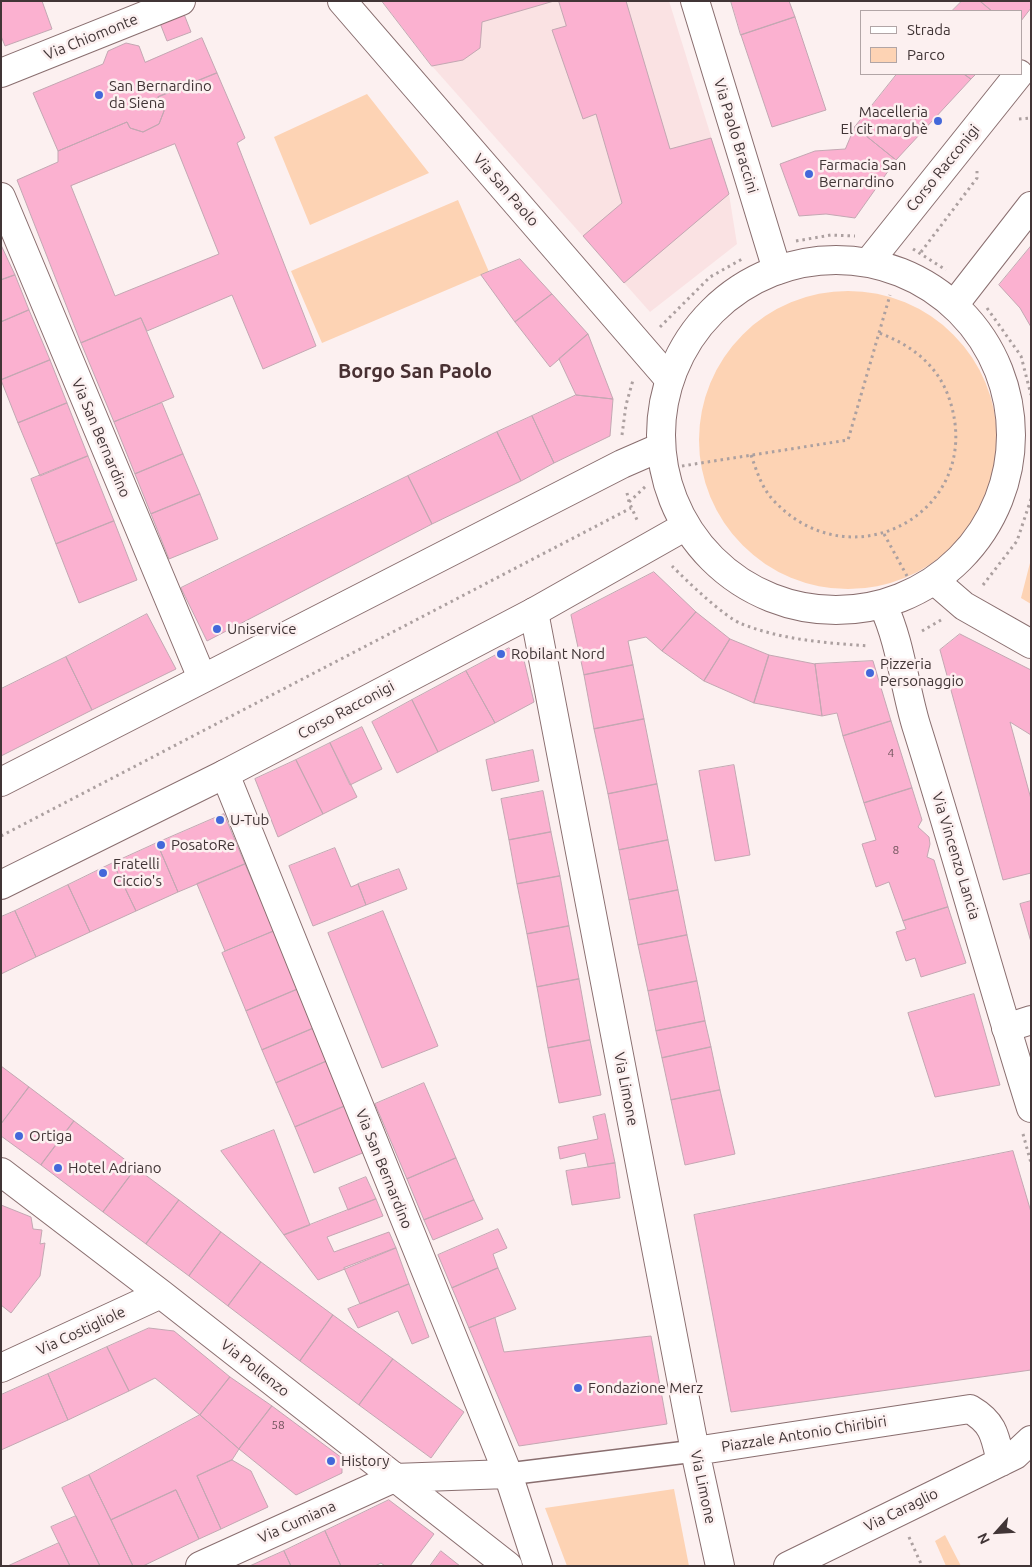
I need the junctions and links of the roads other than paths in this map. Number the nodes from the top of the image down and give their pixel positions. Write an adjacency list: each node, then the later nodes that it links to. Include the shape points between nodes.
1 (181, 1): 6 (street, Via Chiomonte)
2 (342, 1): 13 (street, Via San Paolo)
3 (695, 1): 10 (street, Via Paolo Braccini)
4 (1031, 59): 5 (street, Corso Racconigi)
5 (1022, 70)
6 (1, 73)
7 (1018, 75): 11 (street, Corso Racconigi)
8 (1, 197): 21 (street, Via San Bernardino)
9 (1031, 206): 12 (street)
10 (773, 257): 11 (street); 13 (street, via 694,332)
11 (868, 263): 12 (street)
12 (961, 295): 14 (street)
13 (670, 379): 15 (street, via 662,412)
14 (1020, 409): 17 (street, via 996,508 971,548)
15 (662, 458): 16 (street, via 672,499); 21 (street, via 622,464)
16 (686, 526): 18 (street, via 722,569 771,599 826,611); 19 (street, Corso Racconigi)
17 (935, 580): 18 (street, via 910,595); 20 (street, via 964,606)
18 (883, 605): 25 (street, Via Vincenzo Lancia, via 898,644 913,713 952,840)
19 (534, 612): 22 (street, Corso Racconigi); 30 (street, Via Limone)
20 (1031, 644)
21 (202, 678): 23 (street)
22 (225, 774): 24 (street, Corso Racconigi); 32 (street, Via San Bernardino)
23 (1, 782)
24 (1, 885)
25 (1018, 1024): 26 (street, Via Vincenzo Lancia)
26 (1031, 1108)
27 (1, 1172): 28 (street, Via Pollenzo)
28 (161, 1294): 29 (street, Via Costigliole); 33 (street, Via Pollenzo)
29 (1, 1368)
30 (695, 1451): 31 (street, Piazzale Antonio Chiribiri, via 970,1409 985,1418 994,1435); 32 (street, Piazzale Antonio Chiribiri); 37 (street, Via Limone)
31 (1019, 1454): 38 (street, Via Caraglio)
32 (508, 1474): 33 (street, Piazzale Antonio Chiribiri); 36 (street, Via San Bernardino)
33 (394, 1478): 34 (street, Via Cumiana); 35 (street, Via Pollenzo)
34 (200, 1566)
35 (508, 1566)
36 (538, 1566)
37 (720, 1566)
38 (788, 1566)

